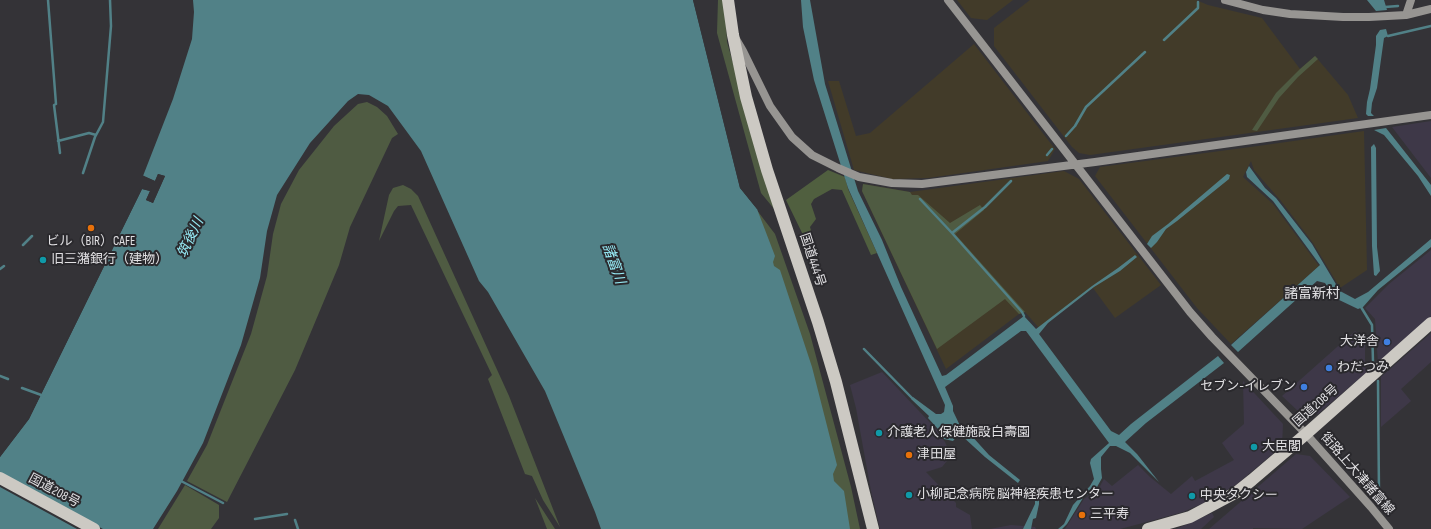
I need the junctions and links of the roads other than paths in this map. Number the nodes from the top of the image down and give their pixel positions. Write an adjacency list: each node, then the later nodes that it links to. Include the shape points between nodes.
1 (728, 0): 7 (highway, 国道444号)
2 (948, 0): 9 (street, 街路上大津諸富線)
3 (1225, 0): 6 (street, via 1263,10 1316,16)
4 (1411, 0): 6 (street)
5 (1431, 9): 6 (street)
6 (1406, 15)
7 (733, 35): 9 (street, via 744,51 770,106 792,136 812,155 858,176 892,183 922,184); 14 (highway, 国道444号, via 746,97 767,170 836,382)
8 (1431, 115): 9 (street)
9 (1076, 165): 11 (street, 街路上大津諸富線, via 1190,312)
10 (1431, 323): 11 (highway, 国道208号)
11 (1306, 434): 15 (highway, 国道208号, via 1237,492 1190,517); 16 (street, 街路上大津諸富線)
12 (0, 478): 13 (highway, 国道208号)
13 (94, 529)
14 (873, 529)
15 (1148, 529)
16 (1389, 529)

